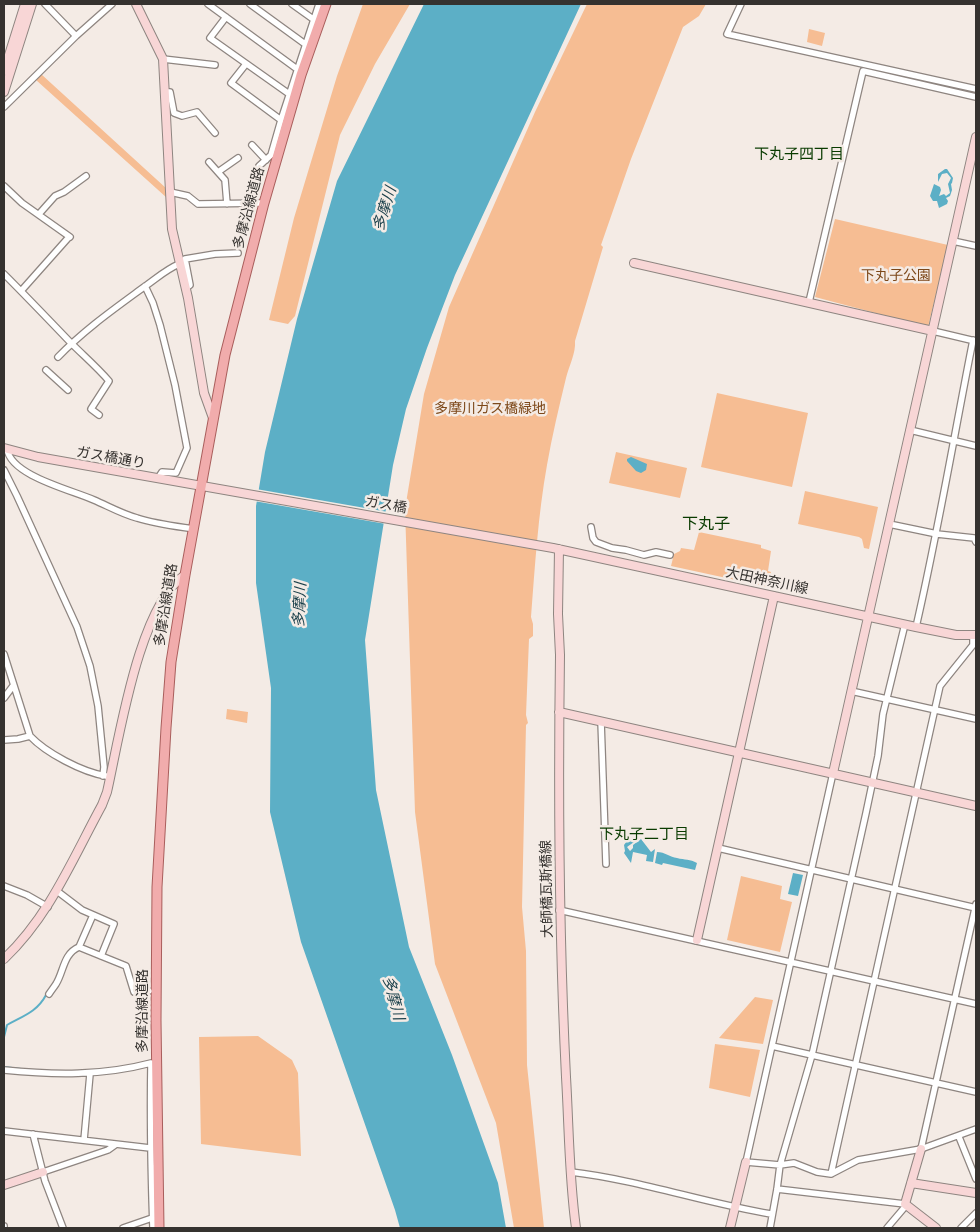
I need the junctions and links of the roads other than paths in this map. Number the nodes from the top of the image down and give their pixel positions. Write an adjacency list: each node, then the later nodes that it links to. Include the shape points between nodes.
1 (25, 4): 20 (street)
2 (32, 4): 22 (street)
3 (45, 4): 14 (street)
4 (112, 4): 14 (street)
5 (136, 4): 16 (street)
6 (208, 4): 12 (street)
7 (250, 4): 15 (street)
8 (292, 4): 13 (street)
9 (319, 4): 13 (street)
10 (326, 4): 24 (main road, 多摩沿線道路)
11 (741, 4): 21 (street, via 727,34)
12 (226, 17): 17 (street, via 210,38); 19 (street)
13 (313, 19): 15 (street)
14 (76, 36): 26 (street)
15 (305, 44): 19 (street)
16 (163, 59): 18 (street); 23 (street)
17 (246, 64): 24 (street); 27 (street, via 231,83)
18 (215, 65)
19 (297, 69): 24 (street)
20 (4, 71)
21 (976, 89)
22 (4, 92)
23 (166, 92): 28 (street, via 170,92 174,113 182,116 197,112); 39 (street)
24 (292, 96): 27 (street); 31 (main road, 多摩沿線道路)
25 (976, 97): 52 (street, via 863,71)
26 (4, 107)
27 (281, 120): 31 (street)
28 (215, 133)
29 (976, 142): 43 (street)
30 (252, 145): 33 (street)
31 (274, 156): 33 (street); 41 (main road, 多摩沿線道路)
32 (238, 158): 36 (street)
33 (266, 160): 35 (street)
34 (208, 162): 36 (street)
35 (259, 166)
36 (218, 172): 40 (street, via 225,180)
37 (86, 176): 42 (street, via 55,196)
38 (4, 186): 42 (street)
39 (170, 192): 40 (street, via 188,196 198,204); 47 (street, via 172,229)
40 (227, 204): 41 (street)
41 (264, 204): 60 (main road, 多摩沿線道路)
42 (38, 214): 51 (street, via 70,237)
43 (953, 241): 44 (street); 53 (street)
44 (976, 246)
45 (238, 253): 50 (street, via 185,259 190,285)
46 (634, 263): 52 (street)
47 (179, 264): 49 (street, via 166,269); 50 (street)
48 (4, 274): 51 (street)
49 (145, 286): 55 (street); 66 (street, via 160,325 187,448 176,473 162,472)
50 (186, 288): 60 (street, via 204,393)
51 (21, 291): 55 (street)
52 (809, 302): 53 (street)
53 (933, 331): 54 (street); 61 (street)
54 (974, 341): 62 (street)
55 (71, 343): 56 (street); 59 (street, via 110,381 91,409)
56 (58, 357)
57 (46, 370): 58 (street)
58 (68, 390)
59 (98, 415)
60 (212, 418): 67 (main road, 多摩沿線道路)
61 (910, 430): 62 (street); 69 (street)
62 (953, 440): 63 (street); 72 (street)
63 (976, 446)
64 (5, 449): 66 (street, ガス橋通り); 71 (street, via 8,457 28,473 45,481 134,518)
65 (4, 470): 97 (street, via 77,627 90,666)
66 (158, 478): 67 (street, ガス橋通り)
67 (201, 486): 68 (street, ガス橋通り); 71 (main road, 多摩沿線道路)
68 (214, 488): 74 (street, ガス橋)
69 (889, 524): 72 (street); 78 (street)
70 (591, 527): 75 (street, via 596,542 612,548 644,555 656,552)
71 (194, 529): 76 (main road, 多摩沿線道路)
72 (937, 534): 73 (street, via 974,538); 80 (street)
73 (976, 542)
74 (556, 548): 77 (street, 大田神奈川線); 90 (street, 大師橋瓦斯橋線)
75 (670, 555)
76 (184, 575): 97 (street, via 169,590 146,634); 156 (main road, 多摩沿線道路, via 171,671 157,887)
77 (774, 596): 78 (street, 大田神奈川線); 95 (street)
78 (868, 616): 79 (street, 大田神奈川線); 86 (street)
79 (905, 624): 80 (street, 大田神奈川線); 88 (street)
80 (916, 627): 81 (street, 大田神奈川線)
81 (974, 635): 89 (street, via 973,645 941,684)
82 (4, 654): 84 (street)
83 (4, 667): 84 (street)
84 (9, 672): 85 (street)
85 (13, 686): 87 (street); 93 (street)
86 (851, 691): 88 (street); 96 (street)
87 (4, 698)
88 (887, 699): 89 (street); 98 (street)
89 (935, 710): 91 (street); 99 (street)
90 (559, 712): 92 (street); 110 (street, 大師橋瓦斯橋線)
91 (976, 719)
92 (600, 721): 95 (street); 102 (street)
93 (30, 736): 94 (street); 97 (street, via 70,763)
94 (4, 740)
95 (740, 752): 96 (street); 101 (street)
96 (833, 773): 98 (street); 103 (street)
97 (106, 776): 107 (street, via 102,805)
98 (872, 782): 99 (street); 104 (street)
99 (916, 792): 100 (street); 106 (street)
100 (976, 806)
101 (718, 848): 103 (street); 112 (street)
102 (606, 864)
103 (812, 869): 104 (street); 116 (street)
104 (852, 879): 106 (street); 117 (street)
105 (4, 886): 109 (street)
106 (895, 889): 108 (street); 118 (street)
107 (57, 891): 109 (street); 111 (street)
108 (976, 906): 121 (street)
109 (48, 907): 115 (street)
110 (559, 910): 112 (street); 141 (street, 大師橋瓦斯橋線)
111 (93, 915): 113 (street); 114 (street, via 114,924)
112 (697, 940): 116 (street)
113 (79, 947): 114 (street); 120 (street, via 68,956 57,983)
114 (101, 956): 119 (street, via 128,968 134,992)
115 (4, 959)
116 (791, 962): 117 (street); 123 (street)
117 (830, 971): 118 (street); 124 (street)
118 (875, 981): 121 (street); 125 (street)
119 (149, 991)
120 (48, 994)
121 (955, 999): 122 (street); 128 (street)
122 (976, 1004)
123 (772, 1046): 124 (street); 138 (street)
124 (812, 1056): 125 (street); 139 (street)
125 (855, 1066): 128 (street); 142 (street)
126 (4, 1070): 127 (street)
127 (90, 1074): 134 (street); 136 (street, via 151,1063)
128 (936, 1082): 129 (street); 137 (street)
129 (976, 1092)
130 (976, 1129): 133 (street)
131 (4, 1131): 132 (street)
132 (33, 1134): 134 (street); 140 (street)
133 (959, 1137): 137 (street); 143 (street)
134 (84, 1140): 135 (street)
135 (114, 1145): 136 (street); 140 (street, via 108,1150)
136 (150, 1148): 152 (street)
137 (921, 1150): 142 (street, via 858,1160); 144 (street)
138 (746, 1162): 139 (street); 149 (street)
139 (780, 1165): 142 (street, via 794,1163); 146 (street)
140 (44, 1172): 145 (street); 153 (street)
141 (571, 1172): 149 (street, via 603,1176); 157 (street, 大師橋瓦斯橋線)
142 (831, 1174)
143 (976, 1179)
144 (912, 1182): 147 (street); 148 (street)
145 (4, 1184)
146 (777, 1189): 148 (street); 151 (street)
147 (976, 1193)
148 (905, 1204): 160 (street); 161 (street)
149 (734, 1208): 151 (street); 158 (street)
150 (976, 1213): 162 (street)
151 (771, 1214): 159 (street)
152 (152, 1218): 154 (street); 155 (street)
153 (63, 1228)
154 (123, 1228)
155 (153, 1228)
156 (159, 1228)
157 (576, 1228)
158 (730, 1228)
159 (770, 1228)
160 (886, 1228)
161 (936, 1228)
162 (961, 1228)

